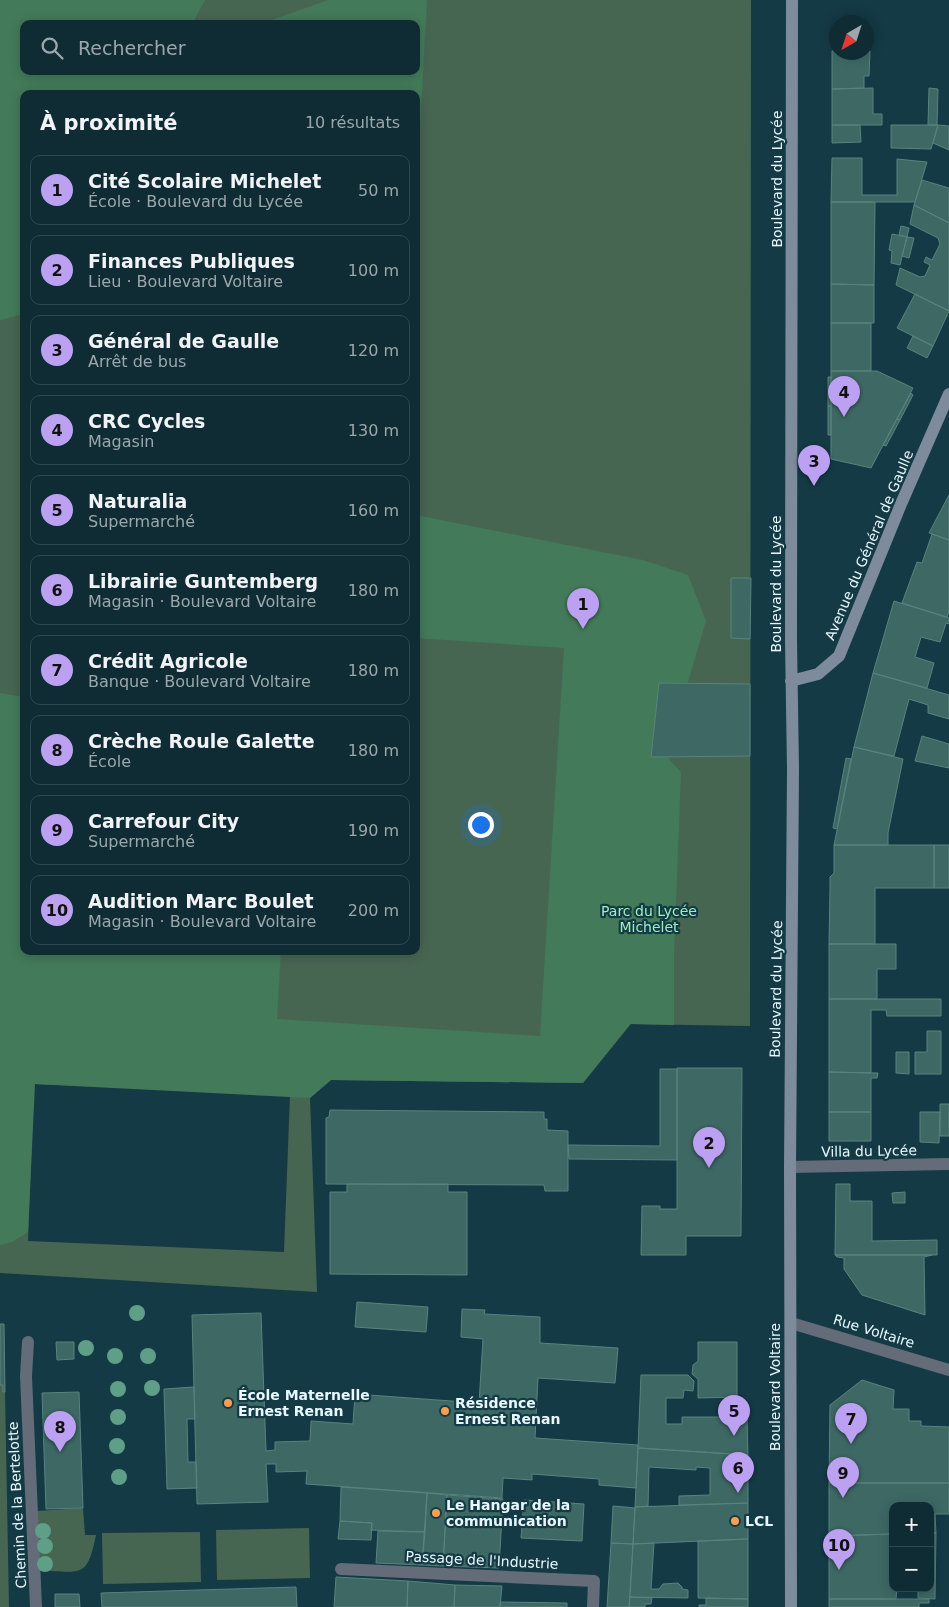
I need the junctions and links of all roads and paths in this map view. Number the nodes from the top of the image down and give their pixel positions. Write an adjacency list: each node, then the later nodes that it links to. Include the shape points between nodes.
1 (792, 0): 3 (main road, Boulevard du Lycée)
2 (949, 394): 3 (main road, Avenue du Général de Gaulle, via 839,656 818,674)
3 (791, 681): 5 (main road, Boulevard du Lycée)
4 (949, 1164): 5 (street, Villa du Lycée)
5 (790, 1167): 6 (main road, Boulevard Voltaire)
6 (791, 1323): 8 (street, Rue Voltaire); 12 (main road, Boulevard Voltaire)
7 (28, 1342): 10 (street, Chemin de la Bertelotte, via 26,1376)
8 (949, 1370)
9 (342, 1569): 11 (street, Passage de l'Industrie, via 594,1580)
10 (36, 1607)
11 (593, 1607)
12 (791, 1607)

